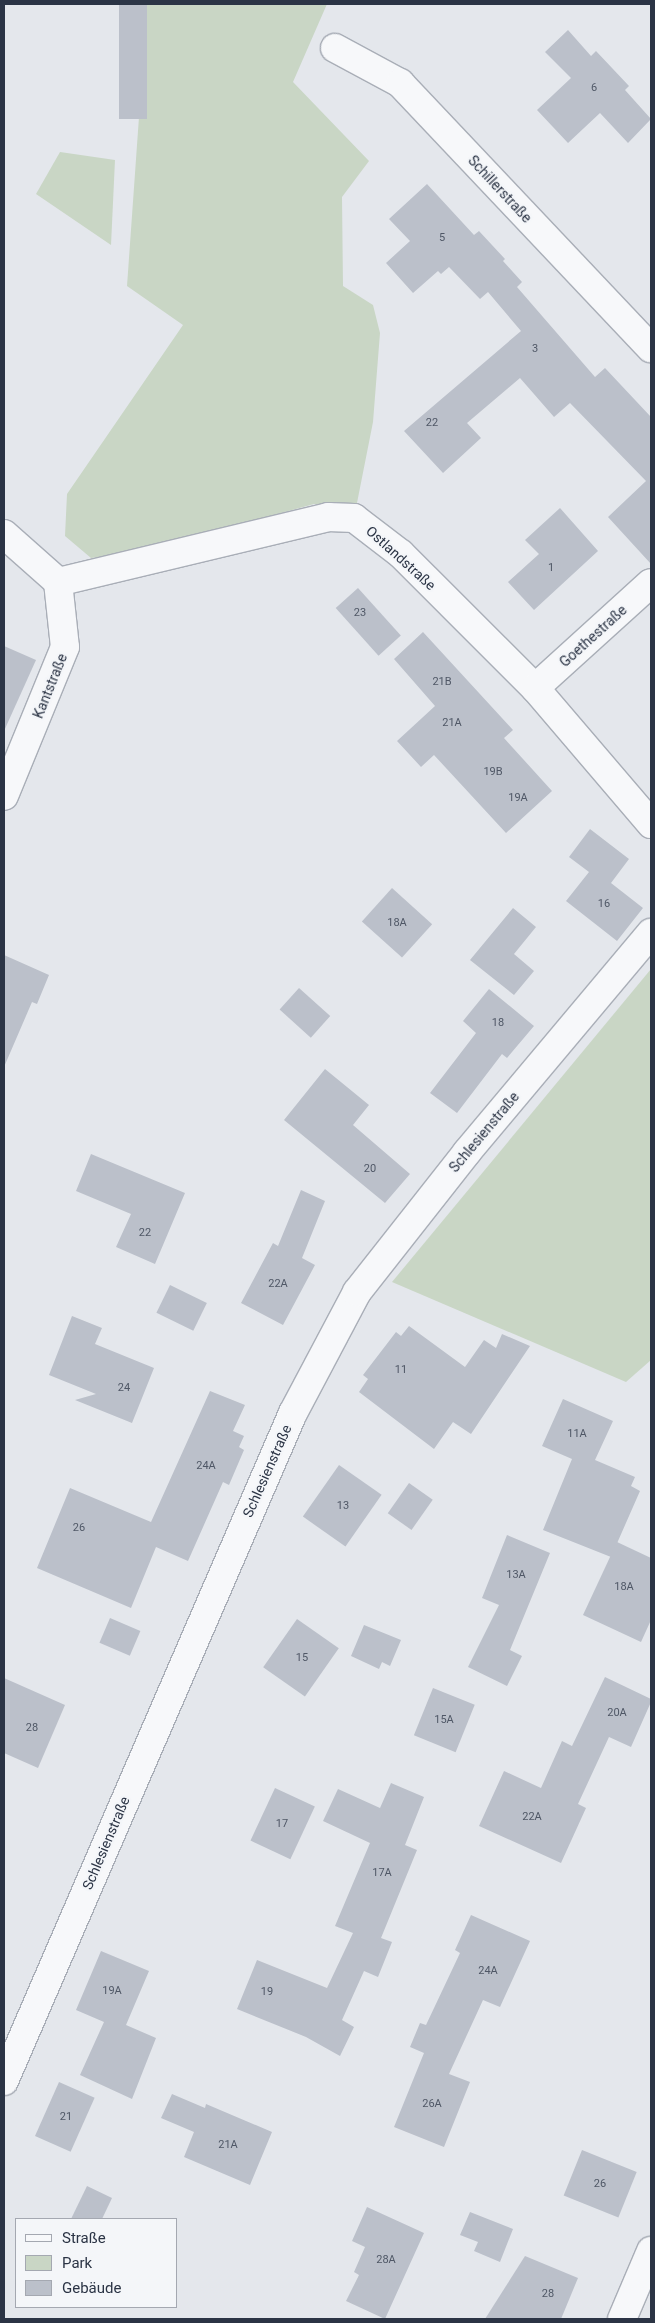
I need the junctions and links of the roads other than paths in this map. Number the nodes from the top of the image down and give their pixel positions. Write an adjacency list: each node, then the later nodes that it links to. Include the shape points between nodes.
1 (335, 48): 2 (street, Schillerstraße, via 400,83)
2 (651, 348)
3 (4, 534): 4 (street)
4 (58, 582): 6 (street, Ostlandstraße, via 328,517 354,518 402,554); 7 (street, Kantstraße, via 66,647)
5 (651, 583): 6 (street, Goethestraße)
6 (535, 688): 8 (street, Ostlandstraße)
7 (4, 796)
8 (651, 824)
9 (651, 933): 10 (street, Schlesienstraße, via 468,1152 357,1292 293,1413)
10 (4, 2081)
11 (651, 2251): 12 (street)
12 (622, 2319)

